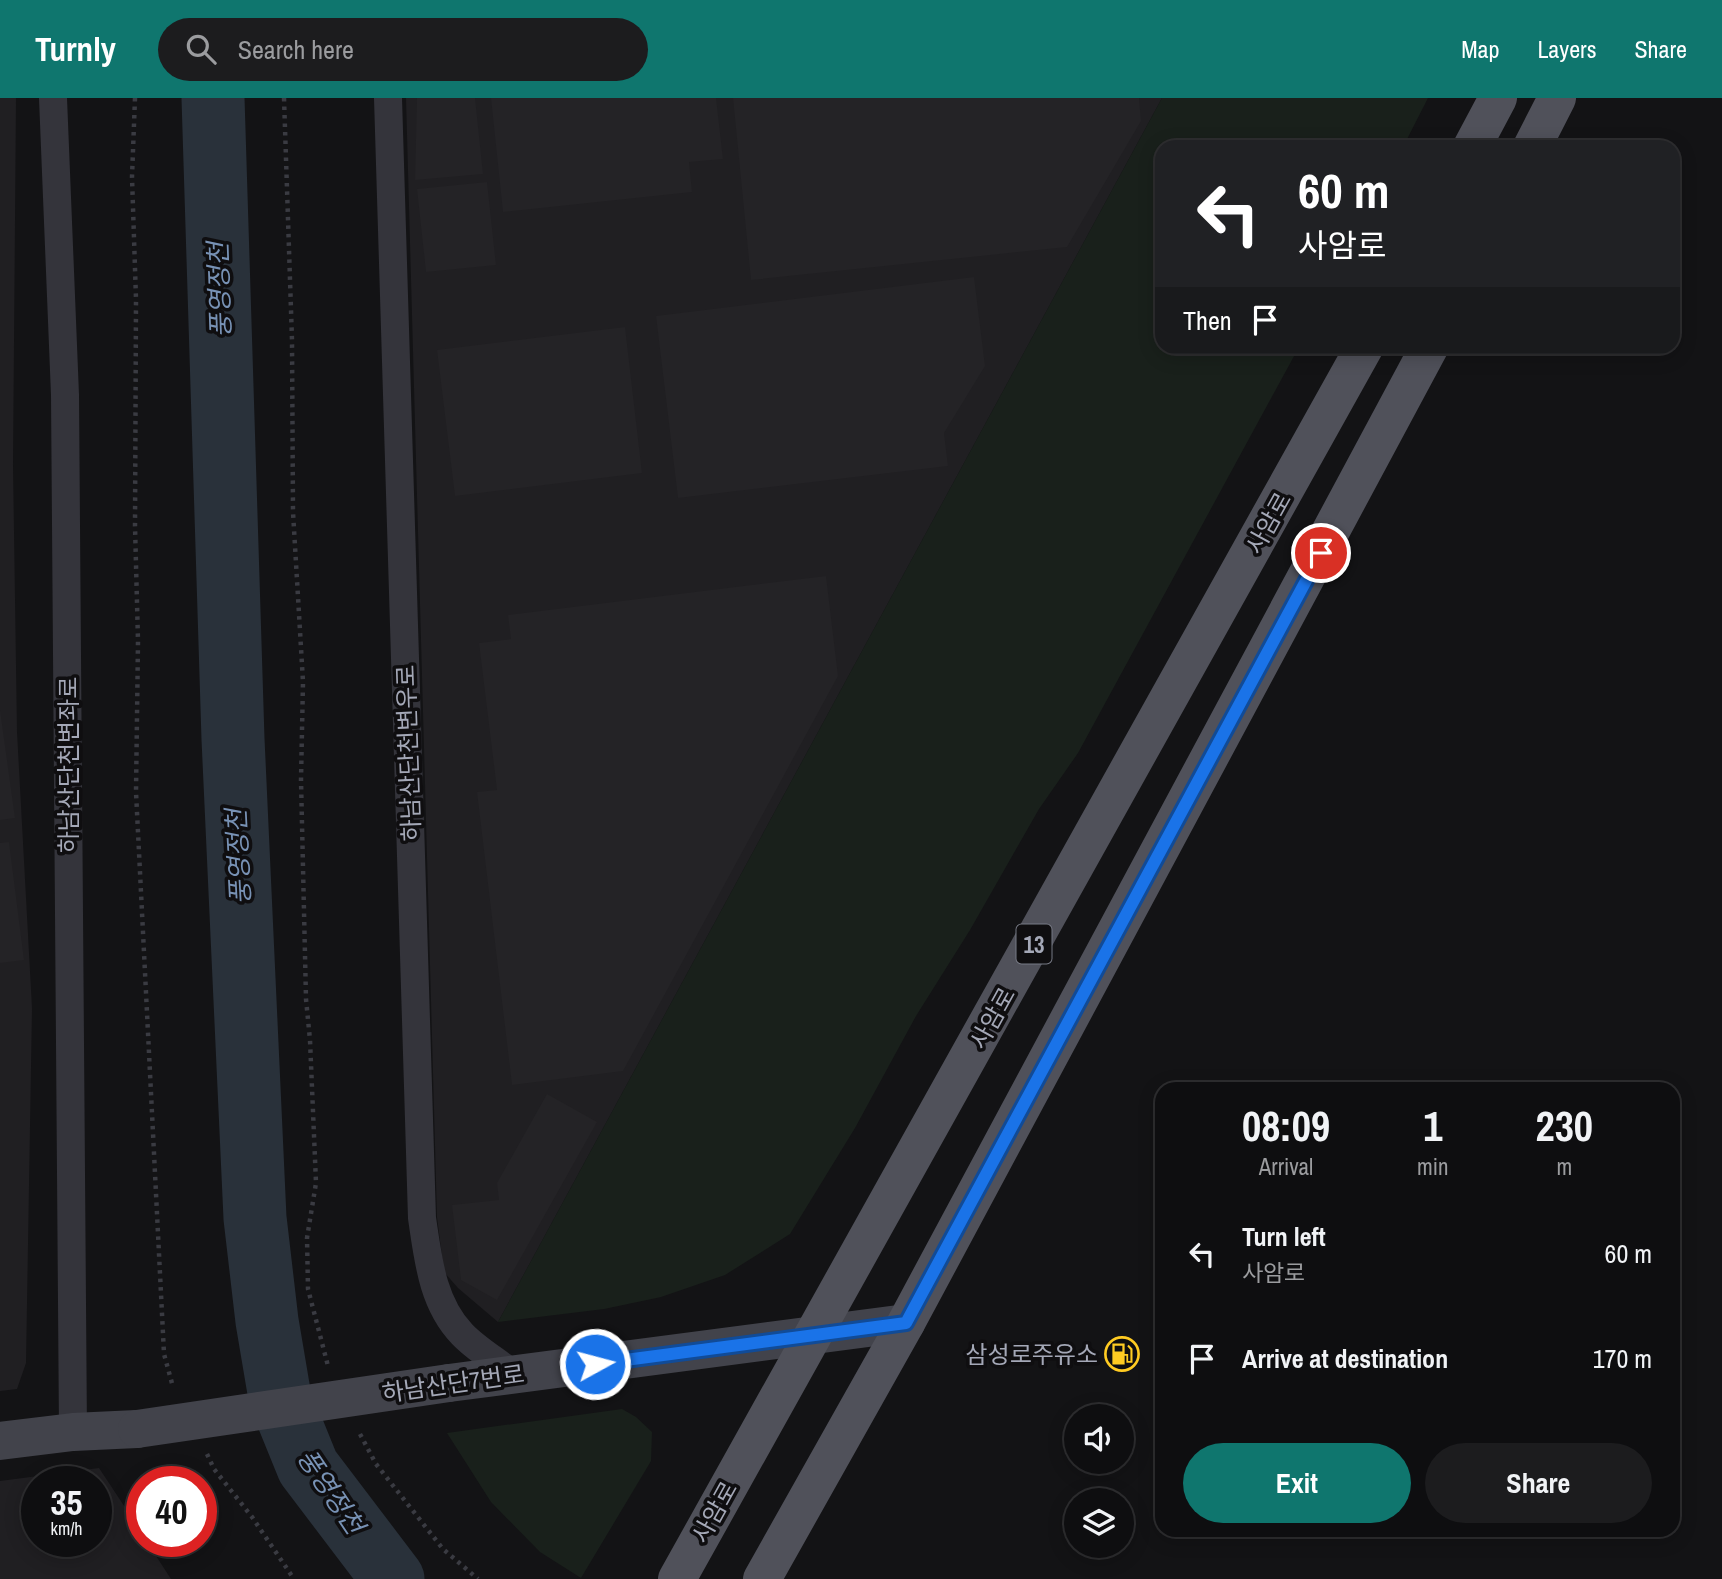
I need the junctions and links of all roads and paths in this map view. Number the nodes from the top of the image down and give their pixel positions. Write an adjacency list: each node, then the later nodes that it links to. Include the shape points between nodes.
1 (54, 98): 16 (street, 하남산단천변좌로, via 65,395)
2 (135, 98): 15 (path, via 136,792 164,1354)
3 (284, 98): 11 (path, via 293,525 303,682 306,999)
4 (388, 98): 14 (street, 하남산단천변우로, via 422,1218 430,1273 445,1311 462,1335)
5 (1498, 98): 7 (main road)
6 (1557, 98): 8 (main road)
7 (1476, 140)
8 (1536, 140)
9 (1362, 354): 13 (main road, 사암로 / 13)
10 (1426, 354): 12 (main road)
11 (316, 1184)
12 (906, 1323): 13 (street, 하남산단7번로); 21 (main road)
13 (814, 1336): 14 (street, 하남산단7번로); 20 (main road, 사암로 / 13)
14 (513, 1374): 16 (street, 하남산단7번로, bridge, via 137,1429)
15 (175, 1390)
16 (73, 1432): 17 (street, 하남산단7번로)
17 (0, 1441)
18 (206, 1451): 19 (path, via 214,1469)
19 (294, 1579)
20 (677, 1579)
21 (762, 1579)

